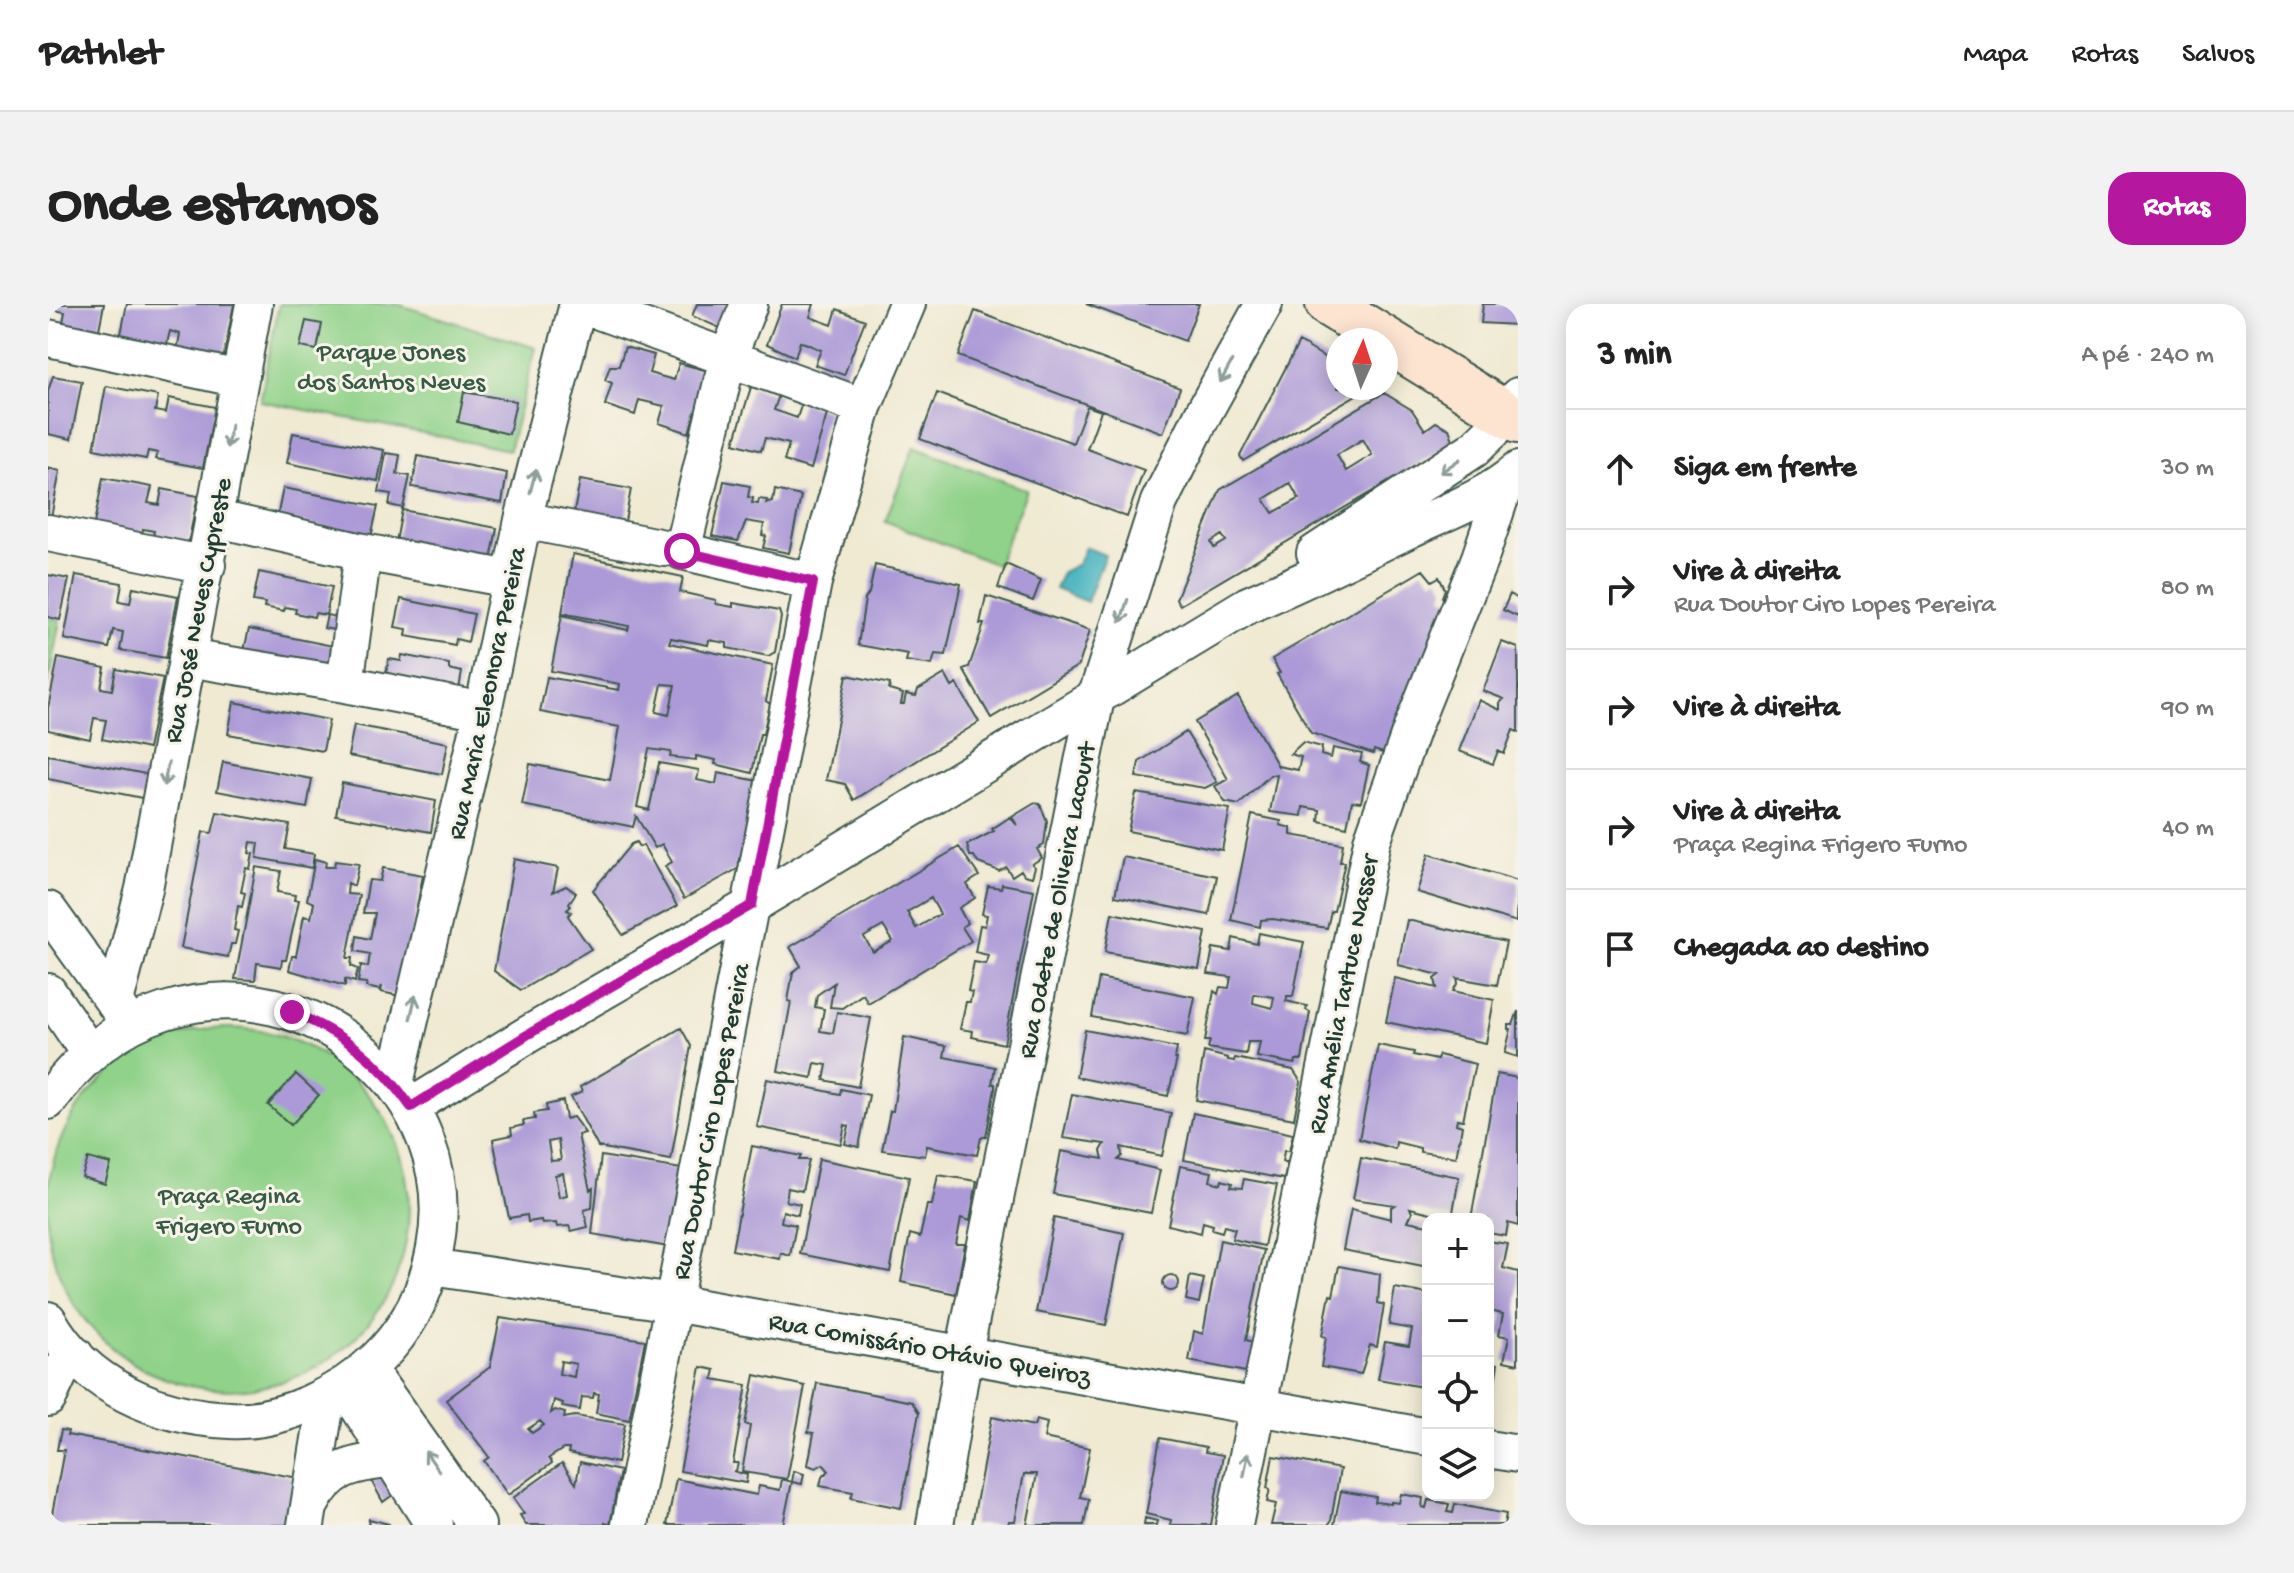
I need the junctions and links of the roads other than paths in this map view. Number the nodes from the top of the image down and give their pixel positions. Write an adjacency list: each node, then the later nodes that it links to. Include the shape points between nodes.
1 (254, 304): 9 (street, Rua José Neves Cypreste)
2 (579, 304): 8 (street); 14 (street, Rua Maria Eleonora Pereira, one-way to 2)
3 (749, 304): 8 (street)
4 (907, 304): 10 (street, Rua Doutor Ciro Lopes Pereira)
5 (1264, 304): 24 (street, Rua Odete de Oliveira Lacourt, one-way to 24, via 1159,502)
6 (1328, 304): 11 (street)
7 (48, 338): 9 (street)
8 (728, 357): 10 (street); 20 (street, via 682,551)
9 (240, 379): 13 (street, Rua José Neves Cypreste, one-way to 13)
10 (863, 407): 20 (street, Rua Doutor Ciro Lopes Pereira)
11 (1515, 411): 21 (street, one-way to 21, via 1474,449 1304,560)
12 (1512, 475): 21 (street); 41 (street, Rua Amélia Tartuce Nasser, via 1372,841)
13 (213, 518): 17 (street); 18 (street, Rua José Neves Cypreste)
14 (523, 520): 16 (street); 19 (street, Rua Maria Eleonora Pereira)
15 (48, 533): 18 (street)
16 (664, 548)
17 (363, 552): 19 (street); 23 (street)
18 (207, 565): 22 (street, Rua José Neves Cypreste)
19 (510, 579): 25 (street, Rua Maria Eleonora Pereira)
20 (813, 582): 26 (street, Rua Doutor Ciro Lopes Pereira)
21 (1248, 605): 24 (street)
22 (187, 658): 23 (street); 27 (street, Rua José Neves Cypreste, one-way to 27)
23 (345, 684): 25 (street)
24 (1096, 698): 26 (street); 37 (street, Rua Odete de Oliveira Lacourt)
25 (483, 711): 32 (street, Rua Maria Eleonora Pereira, one-way to 25)
26 (752, 905): 32 (street, via 527,1035); 35 (street, Rua Doutor Ciro Lopes Pereira)
27 (138, 916): 28 (street, via 113,934 98,936); 30 (street, Rua José Neves Cypreste)
28 (54, 919): 30 (street)
29 (48, 992): 31 (street)
30 (123, 1014): 31 (street); 32 (street, via 208,1002 251,1003 292,1012 331,1029 365,1053)
31 (89, 1053): 33 (street)
32 (403, 1095): 34 (street, via 425,1137 434,1169 437,1234)
33 (48, 1101)
34 (431, 1267): 35 (street, Rua Comissário Otávio Queiroz); 39 (street, via 413,1312 385,1351)
35 (673, 1303): 37 (street, Rua Comissário Otávio Queiroz); 49 (street, Rua Doutor Ciro Lopes Pereira)
36 (49, 1326): 38 (street)
37 (964, 1353): 41 (street, Rua Comissário Otávio Queiroz); 50 (street, Rua Odete de Oliveira Lacourt)
38 (75, 1355): 39 (street, via 132,1398 201,1419 272,1416); 40 (street)
39 (346, 1383): 45 (street); 46 (street); 48 (street, one-way to 39)
40 (48, 1398)
41 (1258, 1405): 42 (street, Rua Comissário Otávio Queiroz); 51 (street, Rua Amélia Tartuce Nasser, one-way to 41)
42 (1422, 1436)
43 (1494, 1450): 44 (street)
44 (1518, 1454)
45 (392, 1460): 46 (street, via 342,1469 319,1488); 47 (street)
46 (308, 1515)
47 (434, 1525)
48 (477, 1525)
49 (630, 1525)
50 (935, 1525)
51 (1234, 1525)

